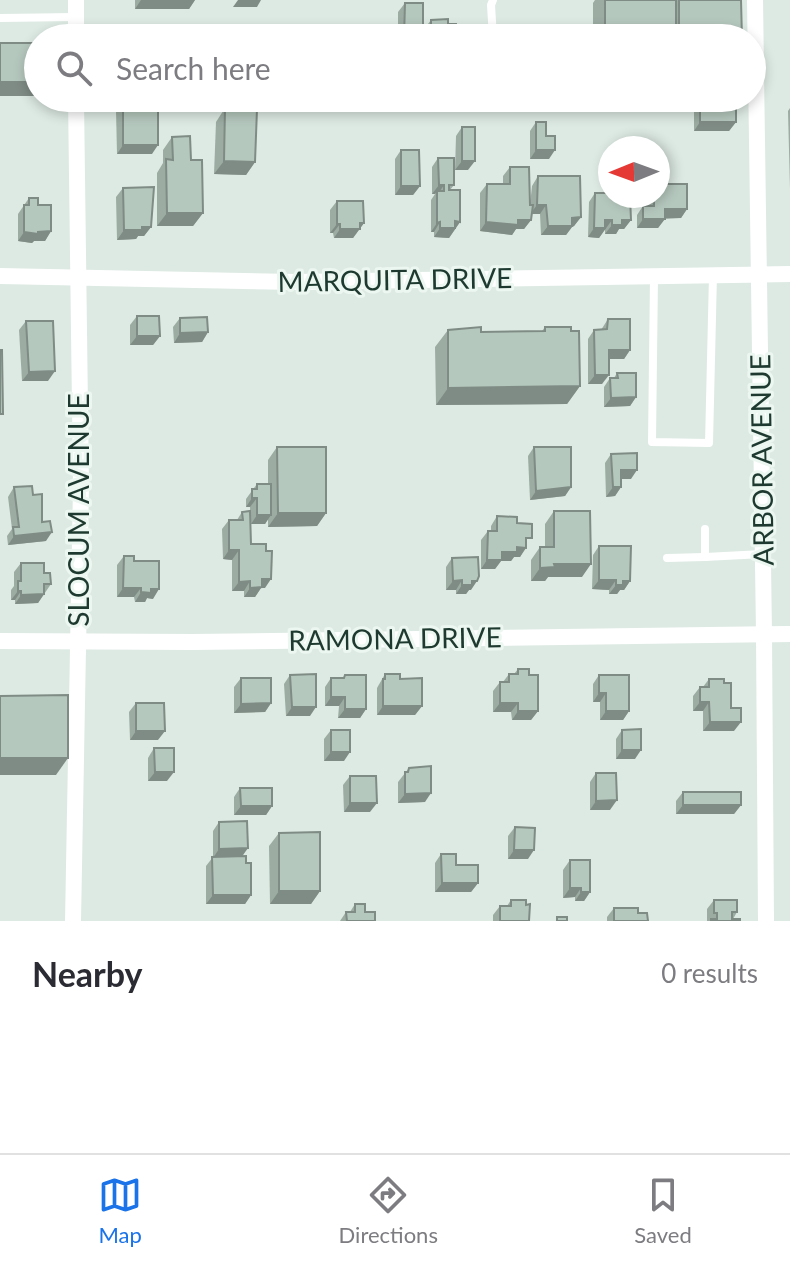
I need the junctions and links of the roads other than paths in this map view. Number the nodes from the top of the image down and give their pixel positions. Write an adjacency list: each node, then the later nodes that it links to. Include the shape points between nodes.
1 (493, 0): 5 (lane)
2 (755, 0): 6 (street, ARBOR AVENUE)
3 (76, 8): 4 (lane)
4 (0, 18)
5 (492, 24)
6 (755, 24)
7 (76, 112): 13 (street, SLOCUM AVENUE)
8 (755, 112): 9 (street, ARBOR AVENUE)
9 (759, 274): 10 (street, MARQUITA DRIVE); 11 (street, MARQUITA DRIVE); 16 (street, ARBOR AVENUE)
10 (790, 274)
11 (713, 275): 14 (street, MARQUITA DRIVE); 14 (lane, via 709,443 652,442)
12 (0, 276): 13 (street, MARQUITA DRIVE)
13 (77, 276): 14 (street, MARQUITA DRIVE, via 296,282); 22 (street, SLOCUM AVENUE)
14 (654, 276)
15 (705, 529): 17 (lane)
16 (763, 554): 17 (lane); 19 (street, ARBOR AVENUE)
17 (705, 557): 18 (lane)
18 (667, 558)
19 (764, 634): 20 (street, RAMONA DRIVE); 22 (street, RAMONA DRIVE); 24 (street, ARBOR AVENUE)
20 (790, 634)
21 (0, 641): 22 (street, RAMONA DRIVE)
22 (80, 641): 23 (street, SLOCUM AVENUE)
23 (74, 921)
24 (766, 921)

